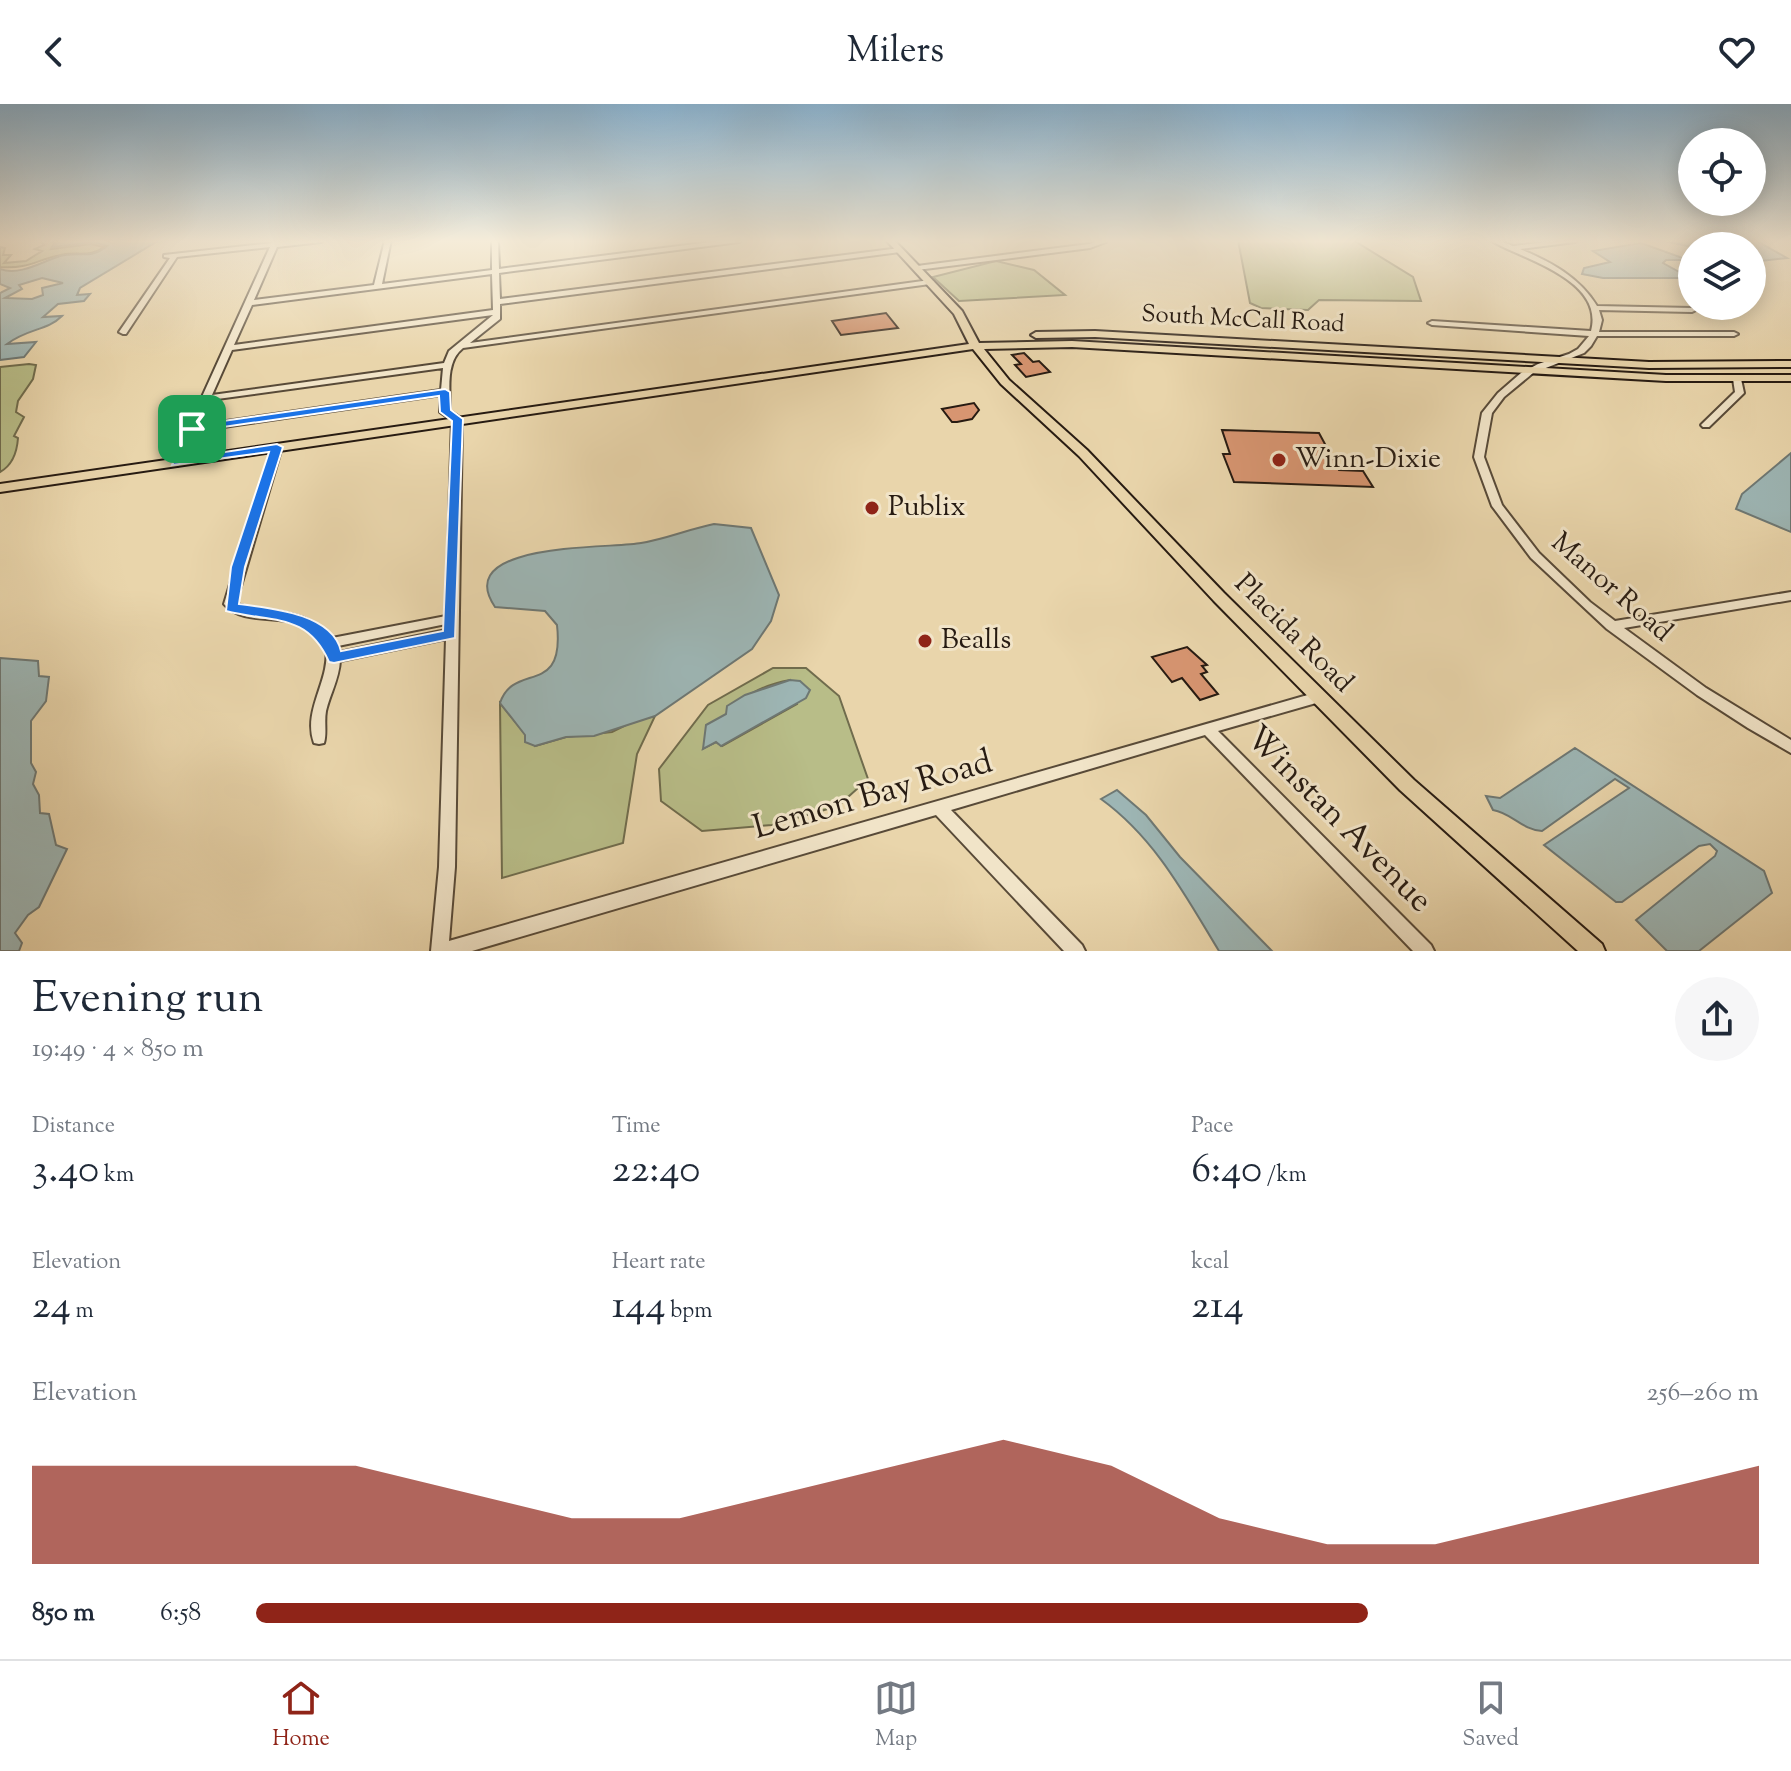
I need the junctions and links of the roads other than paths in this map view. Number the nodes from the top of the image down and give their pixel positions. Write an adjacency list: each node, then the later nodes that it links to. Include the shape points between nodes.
1 (155, 280): 16 (street)
2 (260, 280): 11 (street)
3 (379, 280): 10 (street)
4 (449, 280): 10 (street)
5 (496, 280): 12 (street)
6 (691, 280): 12 (street)
7 (928, 280): 9 (main road, Placida Road)
8 (1570, 280): 13 (street)
9 (930, 282): 19 (main road, Placida Road, via 958,313); 20 (street)
10 (377, 288): 11 (street)
11 (250, 303): 22 (street)
12 (497, 307): 20 (street, via 494,322); 22 (street)
13 (1595, 308): 14 (street); 17 (street)
14 (1678, 310)
15 (1432, 323): 17 (street)
16 (123, 332)
17 (1594, 334): 18 (street); 24 (street)
18 (1734, 334)
19 (974, 342): 21 (main road, South McCall Road, via 1087,334); 23 (main road, South McCall Road); 32 (main road, South McCall Road); 43 (main road, Placida Road, via 1005,382 1089,459)
20 (462, 346): 26 (street)
21 (1334, 347): 23 (main road, via 1268,349); 24 (main road, South McCall Road)
22 (229, 348): 31 (street)
23 (1268, 357): 27 (main road, South McCall Road)
24 (1569, 361): 25 (main road, South McCall Road); 27 (street, Manor Road)
25 (1791, 364)
26 (447, 365): 30 (street); 31 (street)
27 (1532, 370): 29 (main road, South McCall Road); 39 (street, Manor Road, via 1500,395 1485,416 1478,448 1484,478 1524,542)
28 (1791, 378): 29 (main road, South McCall Road)
29 (1737, 379): 33 (street, via 1740,393)
30 (445, 392): 32 (street, via 445,412); 34 (street)
31 (207, 398): 34 (street)
32 (457, 419): 35 (main road, South McCall Road); 40 (street)
33 (1706, 425)
34 (192, 429): 36 (street)
35 (277, 447): 36 (main road, South McCall Road); 41 (street, via 230,604 240,611 301,620)
36 (177, 463): 37 (main road, South McCall Road)
37 (0, 488)
38 (1791, 596): 39 (street)
39 (1611, 626): 46 (street, Manor Road, via 1688,683)
40 (450, 627): 41 (street); 42 (street); 49 (street)
41 (330, 643): 42 (street)
42 (334, 658): 45 (street, via 316,713)
43 (1318, 697): 44 (street, Lemon Bay Road); 52 (main road, Placida Road, via 1407,785)
44 (1209, 731): 47 (street, Lemon Bay Road); 51 (street, Winstan Avenue)
45 (319, 739)
46 (1791, 747)
47 (939, 808): 48 (street, Lemon Bay Road); 50 (street)
48 (483, 945): 49 (street, Lemon Bay Road)
49 (442, 951)
50 (1076, 951)
51 (1425, 951)
52 (1594, 951)

